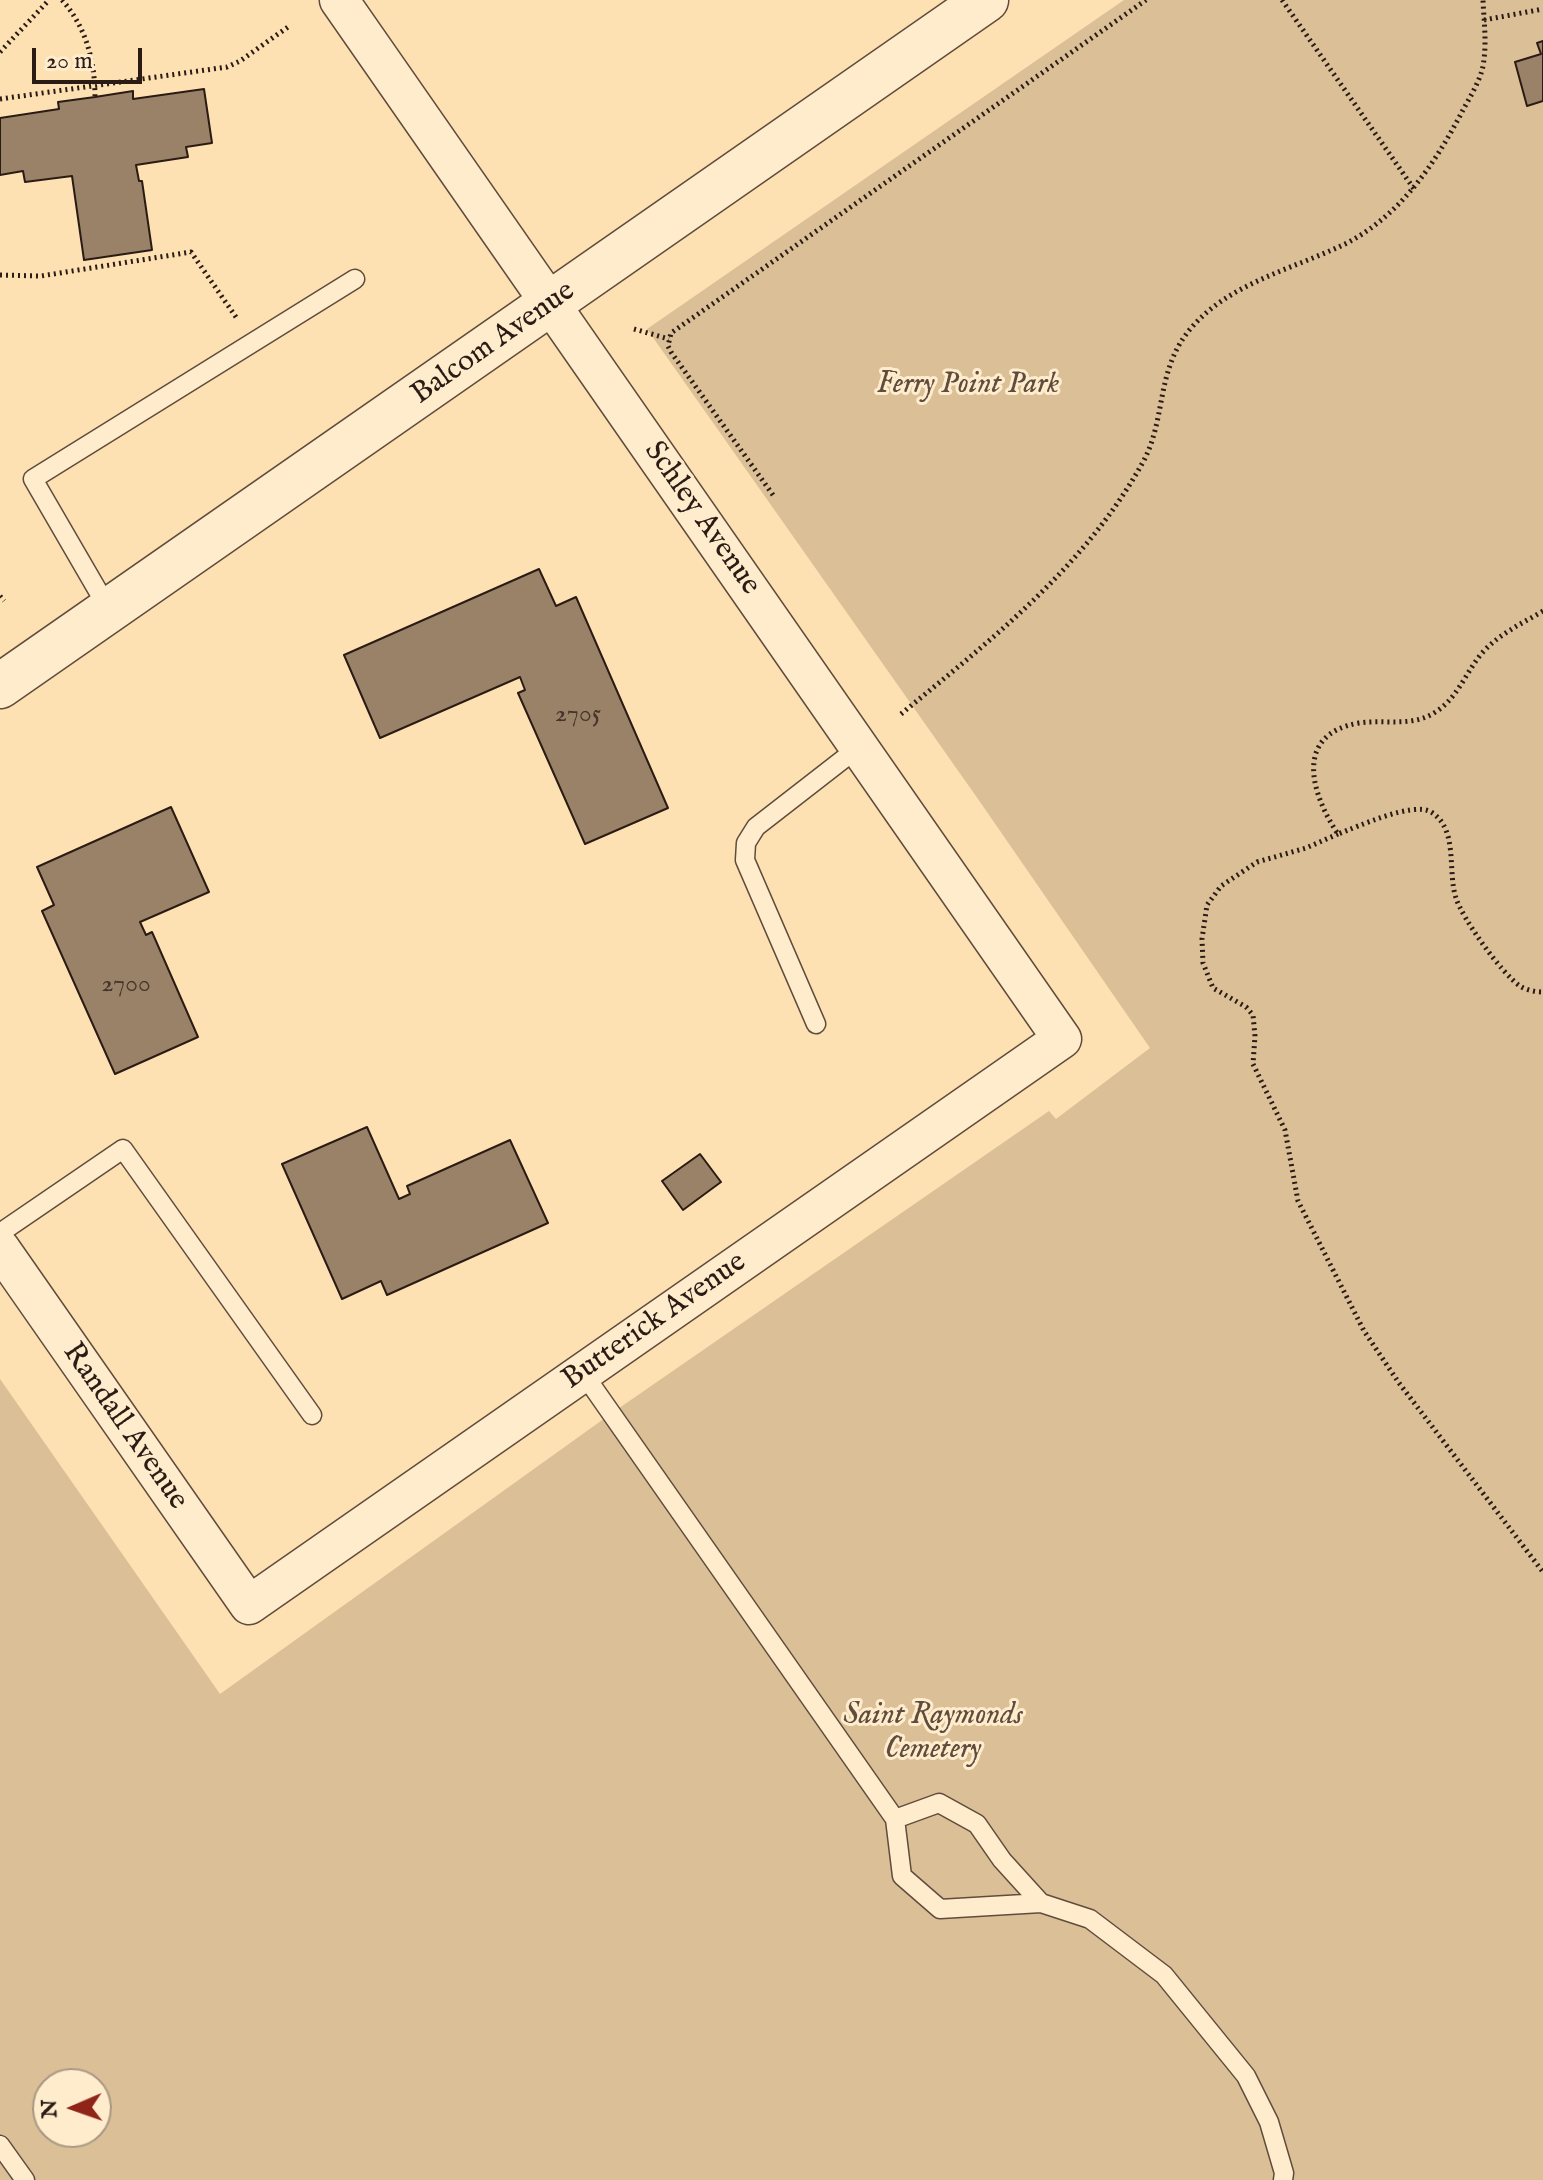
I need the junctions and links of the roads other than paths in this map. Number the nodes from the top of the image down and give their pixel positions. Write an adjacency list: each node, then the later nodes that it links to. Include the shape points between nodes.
1 (339, 0): 4 (street, Schley Avenue)
2 (986, 0): 4 (street, Balcom Avenue)
3 (355, 279): 5 (lane, via 33,479)
4 (551, 304): 5 (street, Balcom Avenue); 7 (street, Schley Avenue)
5 (109, 610): 6 (street, Balcom Avenue)
6 (0, 686)
7 (859, 747): 8 (lane, via 756,827 746,843 745,860); 9 (street, Schley Avenue)
8 (816, 1024)
9 (1062, 1039): 12 (street, Butterick Avenue)
10 (0, 1233): 13 (lane, via 123,1149)
11 (0, 1248): 14 (street, Randall Avenue)
12 (583, 1373): 14 (street, Butterick Avenue); 15 (lane)
13 (312, 1415)
14 (249, 1605)
15 (895, 1819): 16 (lane, via 939,1803 977,1824); 16 (lane, via 902,1876 940,1909)
16 (1041, 1903): 19 (lane, via 1090,1919 1164,1975 1246,2076 1269,2122)
17 (0, 2145): 18 (lane)
18 (25, 2180)
19 (1283, 2180)

